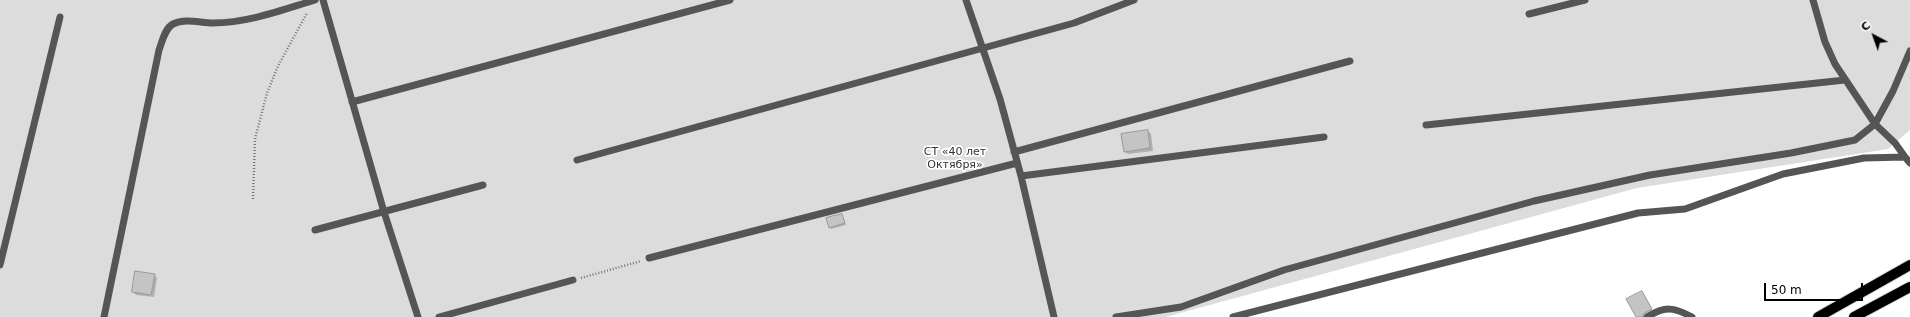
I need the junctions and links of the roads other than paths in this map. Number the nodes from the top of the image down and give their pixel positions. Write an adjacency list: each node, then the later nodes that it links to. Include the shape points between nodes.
1 (323, 0): 14 (lane)
2 (730, 0): 14 (lane)
3 (966, 0): 10 (lane)
4 (1134, 0): 10 (lane, via 1074,23)
5 (1585, 0): 8 (lane)
6 (1813, 0): 13 (lane, via 1825,42)
7 (312, 1): 34 (lane, via 241,21 180,21 171,24 159,50)
8 (1529, 14)
9 (60, 17): 28 (lane)
10 (983, 48): 18 (lane); 20 (lane)
11 (1910, 51): 15 (lane, via 1894,91)
12 (1350, 61): 18 (lane)
13 (1845, 80): 15 (lane); 16 (lane)
14 (352, 102): 25 (lane)
15 (1875, 124): 19 (lane, via 1895,143); 38 (lane, via 1855,140 1650,175 1534,201 1284,270 1181,307)
16 (1426, 125)
17 (1324, 137): 23 (lane)
18 (1014, 152): 21 (lane)
19 (1905, 157): 22 (lane); 39 (lane, via 1864,158 1783,174 1685,210 1638,213)
20 (577, 160)
21 (1017, 163): 23 (lane); 27 (lane)
22 (1910, 163)
23 (1021, 176): 37 (lane)
24 (483, 185): 25 (lane)
25 (384, 212): 26 (lane); 35 (lane)
26 (315, 230)
27 (649, 258)
28 (0, 265)
29 (1910, 265): 30 (main road)
30 (1900, 271): 32 (main road); 33 (main road)
31 (573, 280): 36 (lane)
32 (1910, 287): 42 (main road)
33 (1821, 315)
34 (104, 317)
35 (418, 317)
36 (439, 317)
37 (1054, 317)
38 (1116, 317)
39 (1233, 317)
40 (1647, 317): 41 (lane, via 1656,312 1676,308)
41 (1692, 317)
42 (1854, 317)

